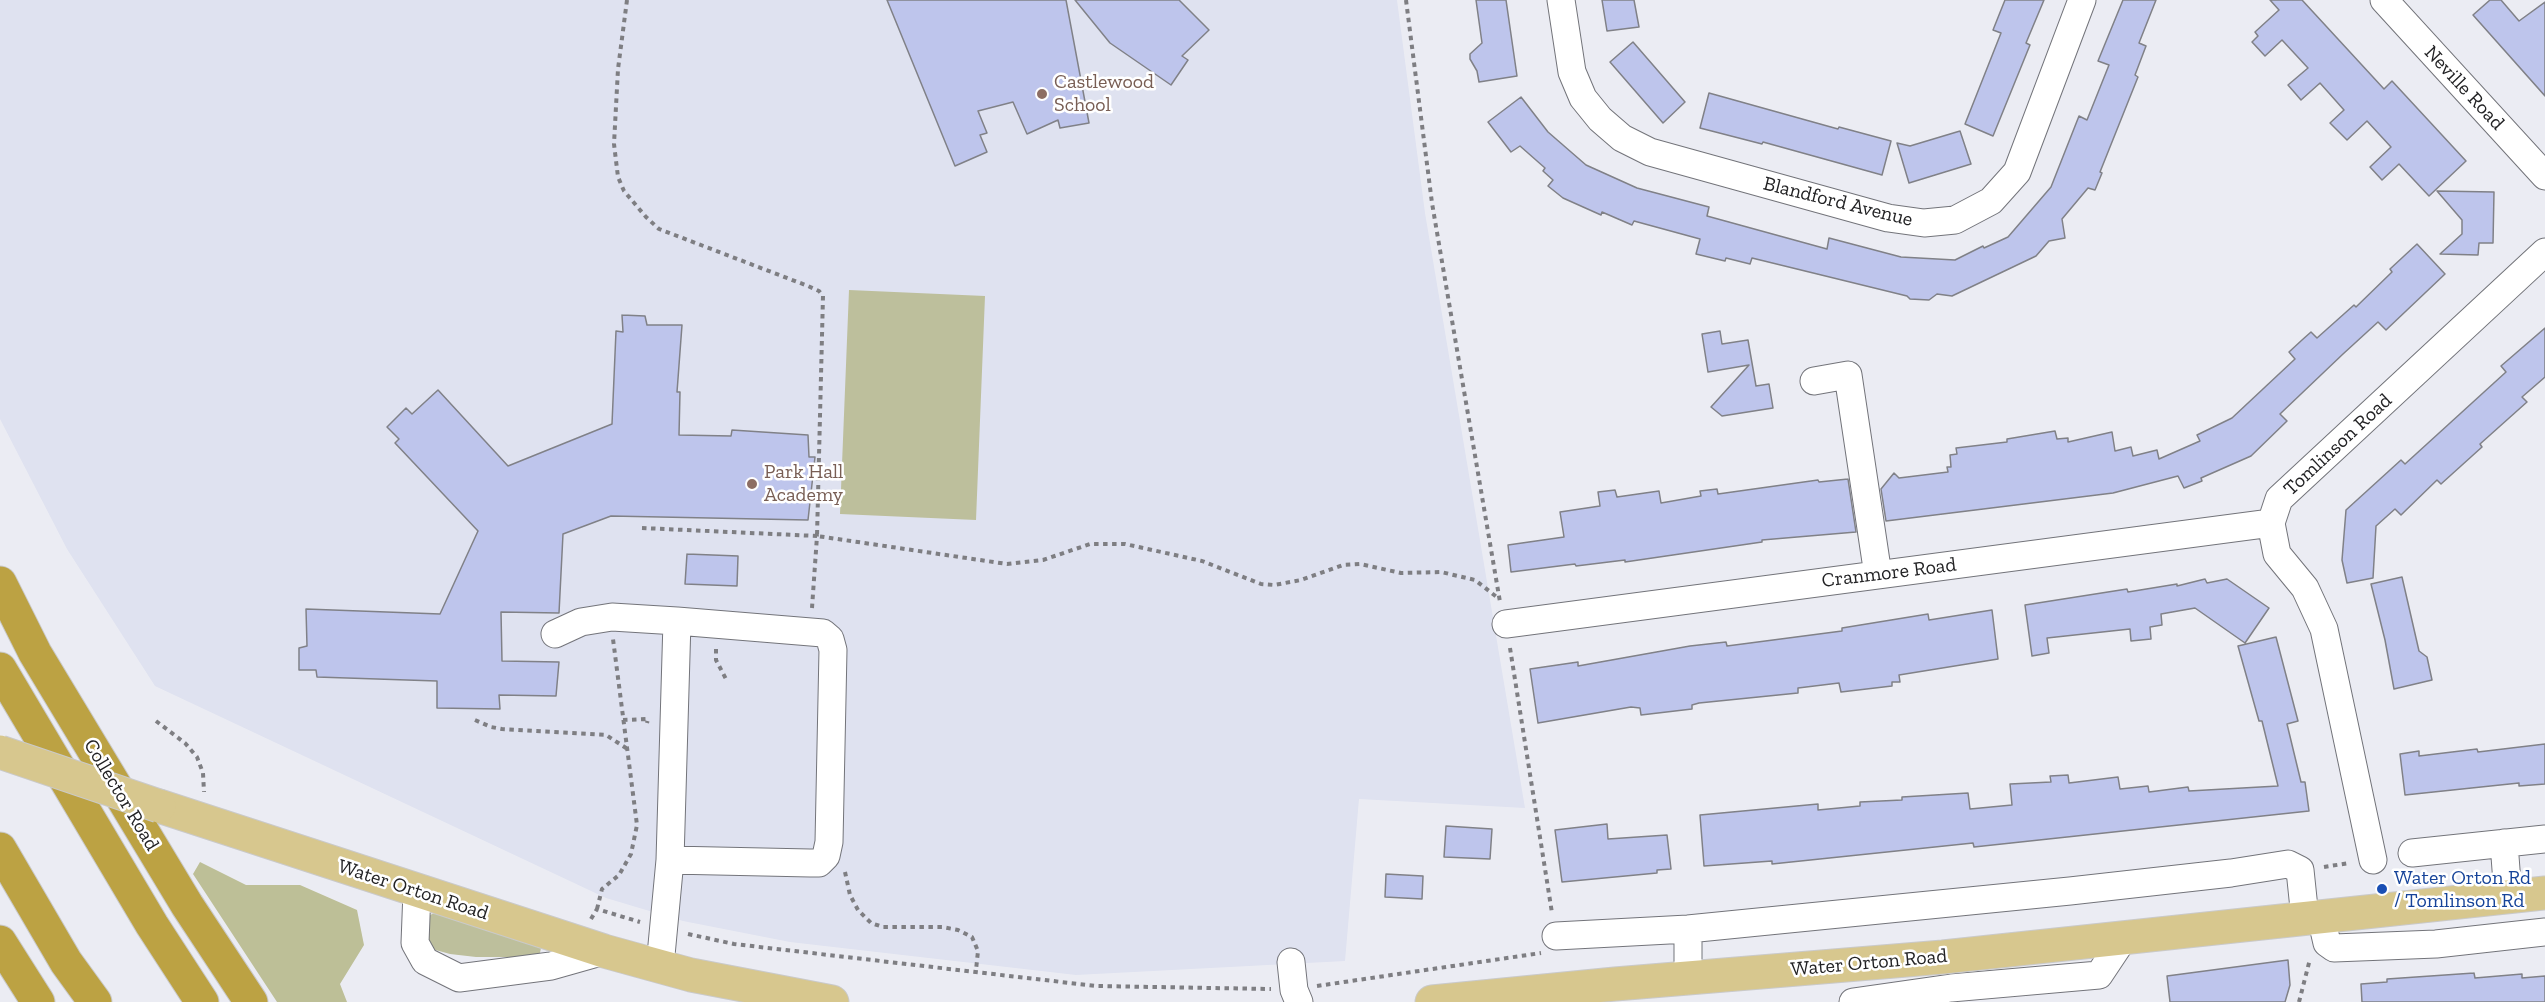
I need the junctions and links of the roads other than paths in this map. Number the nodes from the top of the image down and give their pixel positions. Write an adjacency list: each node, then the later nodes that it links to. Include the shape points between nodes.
1 (1561, 0): 2 (street, Blandford Avenue, via 1572,72 1583,98 1622,138 1650,152 1888,218 1924,223 1955,220 1991,201 2017,172)
2 (2082, 0)
3 (2384, 0): 4 (street, Neville Road)
4 (2545, 176)
5 (2545, 252): 7 (street, Tomlinson Road, via 2279,500)
6 (1814, 381): 8 (street, via 1848,375)
7 (2271, 523): 8 (street, Cranmore Road); 20 (street, via 2277,554 2305,588 2324,629)
8 (1878, 575): 10 (street, Cranmore Road)
9 (0, 583): 39 (highway, Collector Road, via 41,663 187,905)
10 (1502, 611)
11 (677, 621): 12 (street, via 612,617 581,622); 19 (street); 19 (street, via 823,633 830,639 833,650 829,842 826,856 819,863)
12 (555, 634)
13 (0, 669): 38 (highway, Collector Road)
14 (0, 752): 21 (main road, Water Orton Road, bridge)
15 (2545, 839): 16 (street)
16 (2504, 843): 18 (street); 23 (street)
17 (0, 849): 37 (highway)
18 (2412, 853)
19 (670, 860): 31 (street)
20 (2373, 860)
21 (417, 891): 28 (main road, Water Orton Road); 28 (street, via 416,943 425,961 459,978 551,966)
22 (2545, 893): 23 (main road, Water Orton Road)
23 (2508, 896): 24 (main road, Water Orton Road)
24 (2318, 926): 25 (street, via 2300,870 2288,864 2070,891); 26 (street, via 2334,948 2436,944); 32 (main road, Water Orton Road, via 2123,939)
25 (1688, 929): 27 (street); 33 (street)
26 (2545, 932)
27 (1556, 936)
28 (595, 939): 31 (main road, Water Orton Road)
29 (0, 942): 36 (highway)
30 (1291, 962): 35 (street)
31 (660, 966): 40 (main road, Water Orton Road)
32 (1947, 973): 33 (main road, Water Orton Road); 42 (street)
33 (1688, 978): 34 (main road, Water Orton Road)
34 (1615, 993): 41 (main road, Water Orton Road)
35 (1296, 996)
36 (38, 1002)
37 (94, 1002)
38 (202, 1002)
39 (251, 1002)
40 (832, 1002)
41 (1432, 1002)
42 (1853, 1002)

